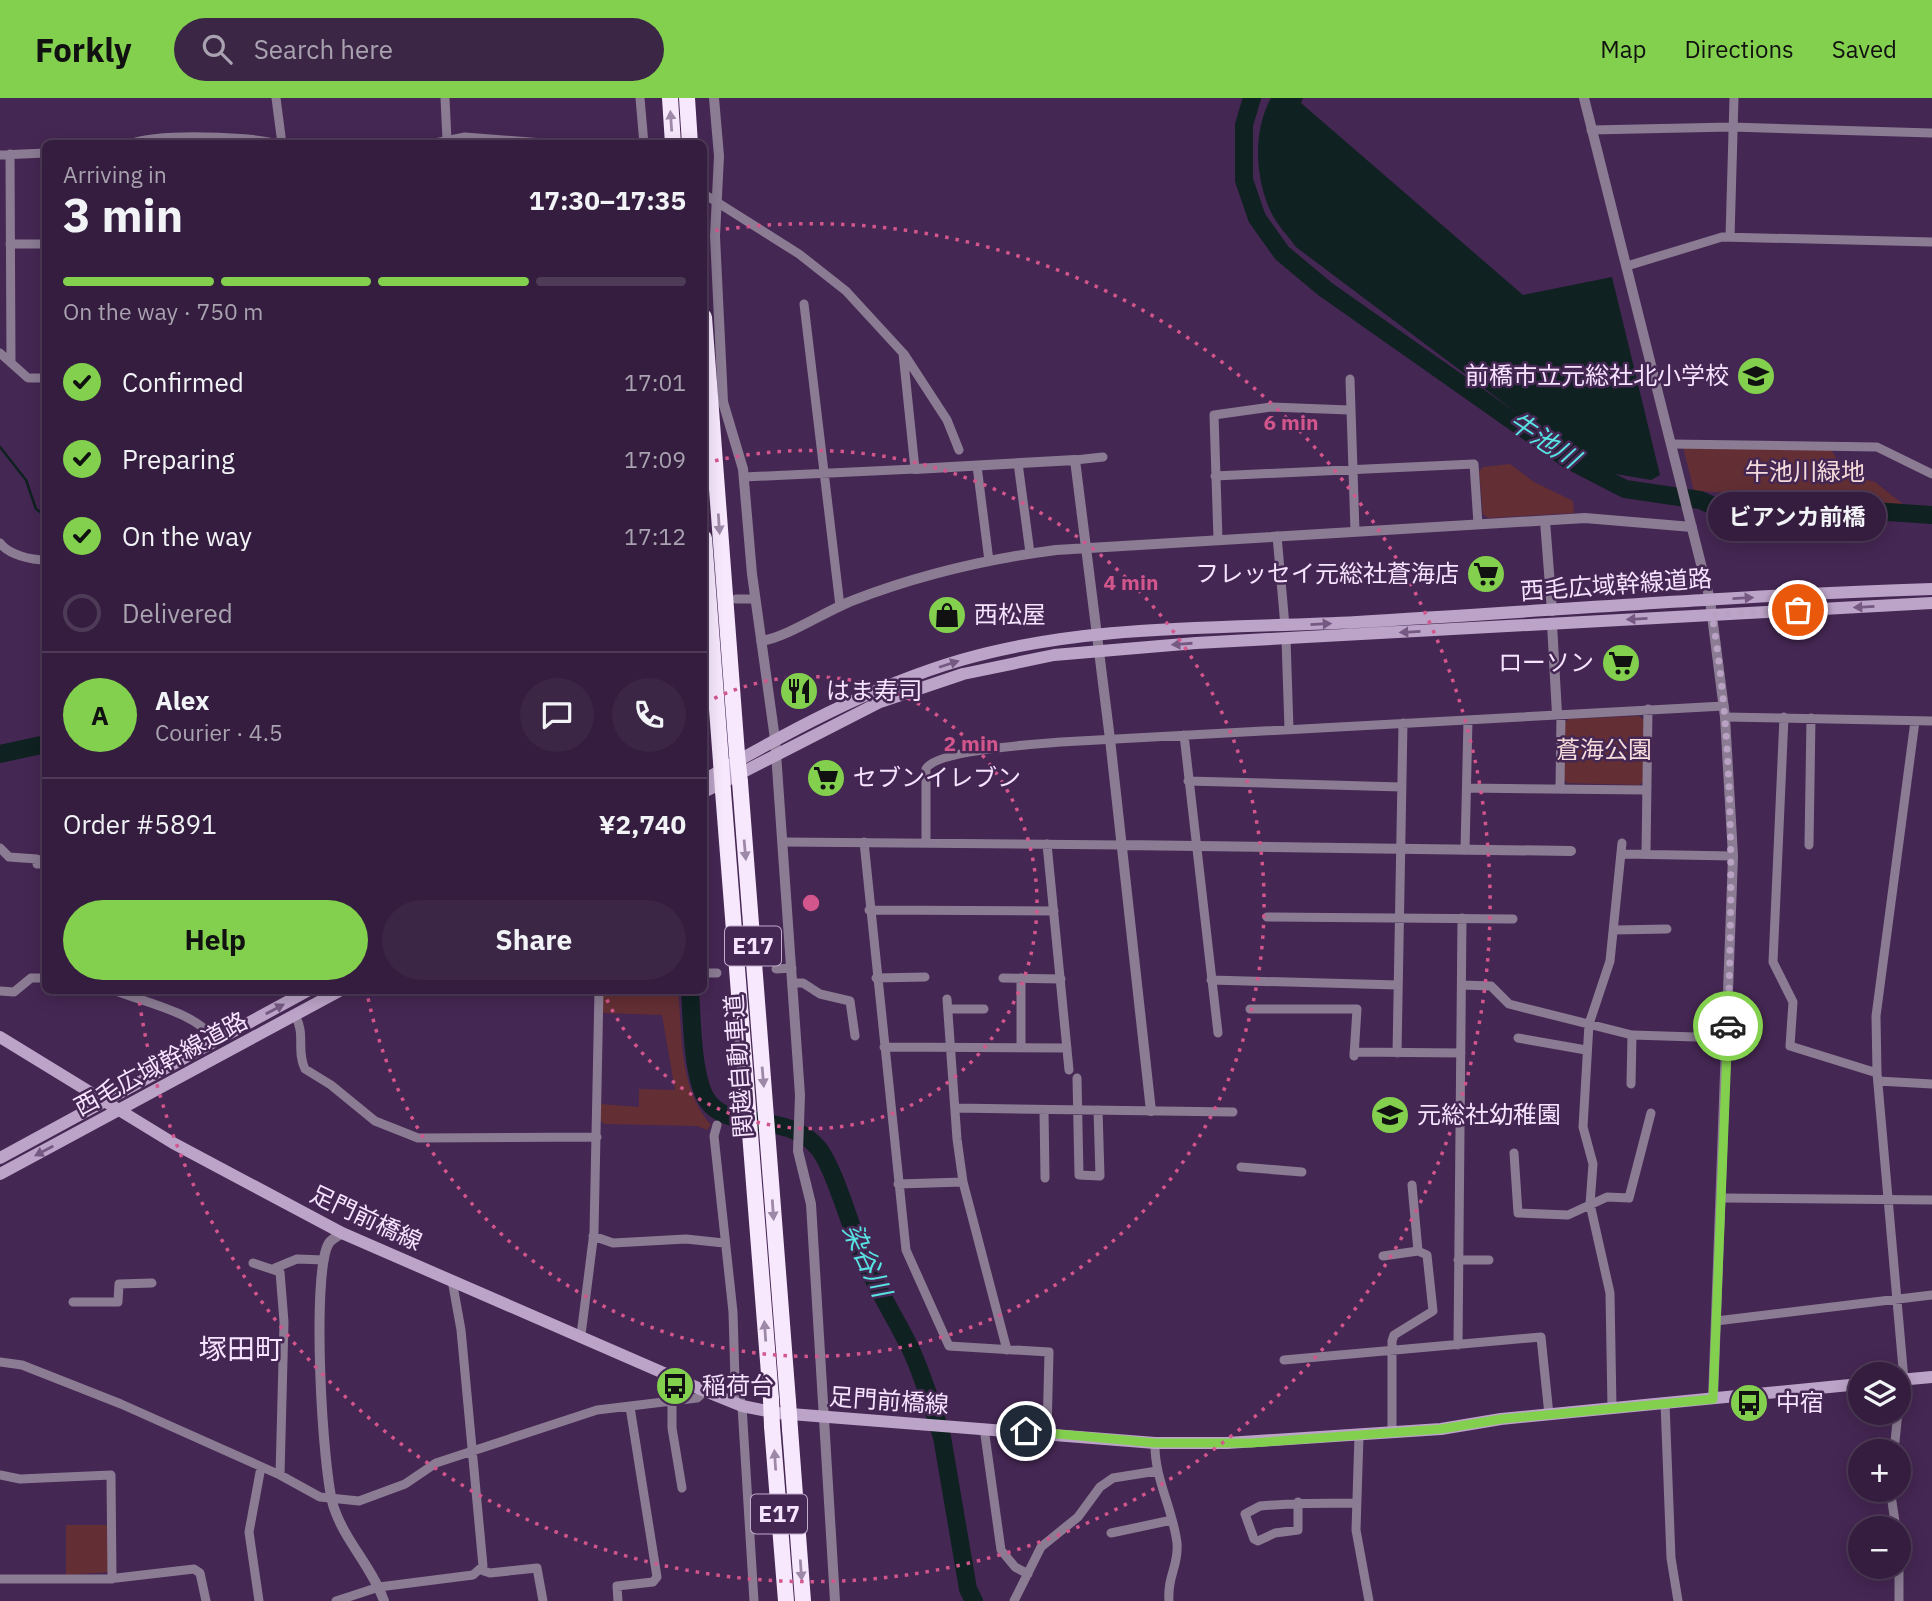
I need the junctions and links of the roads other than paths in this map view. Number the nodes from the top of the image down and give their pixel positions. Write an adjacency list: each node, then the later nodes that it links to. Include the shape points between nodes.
1 (276, 98): 14 (street)
2 (445, 98): 15 (street)
3 (640, 98): 17 (street)
4 (670, 98): 18 (highway, one-way to 4)
5 (687, 98): 19 (highway)
6 (714, 98): 23 (street, via 719,156)
7 (1584, 98): 10 (street)
8 (1734, 98): 9 (street)
9 (1731, 127): 10 (street); 11 (street); 24 (street)
10 (1591, 130): 28 (street)
11 (1932, 133)
12 (143, 140): 13 (street)
13 (244, 140)
14 (280, 140)
15 (447, 140): 16 (street)
16 (501, 140)
17 (645, 140)
18 (673, 140)
19 (690, 140)
20 (42, 153): 21 (street)
21 (5, 154): 26 (street)
22 (707, 196): 23 (street)
23 (716, 200): 31 (street, via 846,291); 48 (street, via 723,402)
24 (1730, 237): 25 (street); 28 (street)
25 (1932, 243)
26 (10, 244): 27 (street); 33 (street)
27 (42, 244)
28 (1627, 266): 37 (street)
29 (804, 304): 45 (street)
30 (0, 353): 33 (street)
31 (903, 353): 38 (street, via 947,420); 43 (street)
32 (707, 359): 249 (highway, 関越自動車道 / E17, one-way to 249, bridge)
33 (11, 363): 34 (street, via 28,378)
34 (42, 378)
35 (1350, 379): 36 (street)
36 (1349, 410): 44 (street); 47 (street, via 1270,407 1217,413 1212,420)
37 (1671, 444): 46 (street, via 1877,447); 51 (street)
38 (959, 450)
39 (1103, 457): 40 (street)
40 (1075, 460): 41 (street); 56 (street)
41 (1018, 463): 42 (street); 57 (street)
42 (977, 466): 43 (street); 59 (street)
43 (915, 469): 45 (street)
44 (1352, 469): 47 (street); 50 (street, via 1474,464); 52 (street)
45 (827, 474): 48 (street); 66 (street)
46 (1932, 474)
47 (1215, 476): 54 (street)
48 (744, 477): 62 (street)
49 (1545, 521): 50 (street); 51 (street, via 1594,519); 68 (street)
50 (1478, 524): 52 (street)
51 (1692, 527): 64 (street)
52 (1355, 531): 53 (street)
53 (1278, 536): 54 (street); 69 (street)
54 (1218, 539): 56 (street)
55 (0, 543): 58 (street)
56 (1088, 547): 57 (street); 70 (street)
57 (1030, 553): 59 (street)
58 (42, 559)
59 (989, 561): 66 (street, via 903,583)
60 (707, 578): 248 (highway, 関越自動車道 / E17, one-way to 60, bridge)
61 (1932, 589): 64 (main road, 西毛広域幹線道路, one-way to 61)
62 (755, 598): 63 (street); 71 (street)
63 (736, 599)
64 (1710, 600): 67 (street); 68 (main road, 西毛広域幹線道路)
65 (1932, 603): 67 (main road, 西毛広域幹線道路, one-way to 67)
66 (841, 606): 71 (street)
67 (1712, 615): 68 (main road, 西毛広域幹線道路, one-way to 68); 74 (street)
68 (1552, 617): 69 (main road, 西毛広域幹線道路); 75 (street)
69 (1285, 632): 70 (main road, 西毛広域幹線道路); 72 (main road, 西毛広域幹線道路, one-way to 72); 82 (street)
70 (1098, 636): 72 (street); 84 (main road, 西毛広域幹線道路, one-way to 70, via 876,690 960,660)
71 (761, 641): 84 (street)
72 (1100, 650): 85 (street); 86 (main road, 西毛広域幹線道路, via 994,667 918,688)
73 (1648, 709): 74 (street); 75 (street); 93 (street)
74 (1724, 712): 76 (street); 108 (street)
75 (1559, 715): 78 (street); 91 (street)
76 (1784, 717): 77 (street); 156 (street, via 1773,962 1793,1002 1790,1046)
77 (1811, 718): 79 (street); 100 (street)
78 (1468, 720): 81 (street); 90 (street)
79 (1915, 721): 80 (street); 156 (street, via 1877,994)
80 (1932, 721)
81 (1403, 723): 82 (street); 89 (street)
82 (1289, 729): 83 (street)
83 (1184, 735): 85 (street); 88 (street)
84 (775, 739): 86 (street); 87 (main road, 西毛広域幹線道路)
85 (1110, 739): 96 (street, via 957,754 930,762 926,768); 99 (street)
86 (775, 755): 92 (main road, 西毛広域幹線道路); 94 (street)
87 (707, 778)
88 (1188, 781): 89 (street); 101 (street)
89 (1401, 787): 103 (street)
90 (1468, 788): 91 (street); 104 (street)
91 (1560, 789): 93 (street)
92 (707, 790)
93 (1646, 790): 107 (street)
94 (783, 842): 95 (street); 118 (street)
95 (864, 842): 96 (street); 110 (street)
96 (926, 843): 97 (street)
97 (1047, 844): 99 (street); 111 (street)
98 (1622, 844): 106 (street)
99 (1122, 845): 101 (street); 166 (street)
100 (1809, 845)
101 (1196, 846): 103 (street); 128 (street)
102 (0, 848): 109 (street, via 9,857 37,859 37,864)
103 (1400, 850): 104 (street); 113 (street)
104 (1465, 850): 105 (street)
105 (1571, 851)
106 (1622, 854): 107 (street); 117 (street)
107 (1646, 854): 108 (street)
108 (1733, 856): 146 (street)
109 (42, 864)
110 (869, 910): 111 (street); 124 (street)
111 (1054, 911): 127 (street)
112 (1267, 917): 113 (street)
113 (1399, 918): 114 (street); 130 (street)
114 (1462, 918): 115 (street); 131 (street)
115 (1513, 919)
116 (1667, 929): 117 (street)
117 (1614, 930): 140 (street, via 1606,976)
118 (792, 968): 119 (street); 129 (street)
119 (776, 969)
120 (716, 973): 121 (street)
121 (707, 974)
122 (925, 977): 124 (street)
123 (42, 978): 132 (street, via 31,978 14,992)
124 (876, 978): 148 (street)
125 (1003, 978): 126 (street)
126 (1021, 978): 127 (street); 150 (street)
127 (1061, 979): 151 (street)
128 (1211, 980): 130 (street); 141 (street)
129 (792, 983): 143 (street, via 850,1001); 218 (street, via 798,1146 811,1204)
130 (1398, 985): 153 (street)
131 (1462, 985): 140 (street, via 1491,986 1510,1004); 154 (street)
132 (0, 991)
133 (124, 994): 147 (street, via 208,1029)
134 (302, 994): 147 (main road, 西毛広域幹線道路, one-way to 134)
135 (334, 994): 139 (main road, 西毛広域幹線道路)
136 (599, 994): 170 (street)
137 (984, 1009): 149 (street, via 948,1004)
138 (1250, 1009): 153 (street, via 1357,1009 1354,1054)
139 (295, 1016): 164 (main road, 西毛広域幹線道路); 170 (street, via 302,1027 304,1069 386,1128 428,1139)
140 (1589, 1024): 142 (street); 152 (street)
141 (1218, 1033)
142 (1632, 1035): 146 (street); 158 (street)
143 (855, 1036)
144 (0, 1037): 160 (main road, 足門前橋線)
145 (1518, 1038): 152 (street)
146 (1728, 1038): 180 (street)
147 (216, 1041): 160 (main road, 西毛広域幹線道路)
148 (884, 1047): 149 (street); 178 (street)
149 (952, 1047): 150 (street); 161 (street)
150 (1021, 1048): 151 (street)
151 (1067, 1048): 155 (street)
152 (1586, 1050): 183 (street, via 1583,1128 1593,1164)
153 (1397, 1052): 154 (street)
154 (1461, 1053): 190 (street)
155 (1069, 1070)
156 (1878, 1077): 159 (street); 181 (street)
157 (1077, 1079): 165 (street)
158 (1630, 1084)
159 (1932, 1084)
160 (102, 1102): 164 (main road, 足門前橋線); 172 (main road, 西毛広域幹線道路)
161 (955, 1108): 162 (street); 177 (street)
162 (1044, 1110): 165 (street); 176 (street)
163 (1098, 1110): 165 (street); 165 (street, via 1100,1176 1079,1175); 166 (street)
164 (117, 1111): 175 (main road, 西毛広域幹線道路, one-way to 175); 184 (main road, 足門前橋線)
165 (1077, 1111)
166 (1151, 1111): 167 (street)
167 (1234, 1112)
168 (1651, 1113): 183 (street, via 1629,1198 1608,1197)
169 (717, 1125): 186 (street, via 714,1136)
170 (597, 1137): 185 (street)
171 (1514, 1153): 183 (street, via 1517,1213 1568,1215)
172 (0, 1158)
173 (1241, 1167): 174 (street)
174 (1302, 1172)
175 (0, 1174)
176 (1045, 1178)
177 (964, 1182): 178 (street); 202 (street)
178 (898, 1184): 202 (street, via 906,1250 949,1346)
179 (1412, 1185): 187 (street)
180 (1722, 1198): 181 (street); 199 (street)
181 (1889, 1200): 182 (street); 197 (street)
182 (1932, 1200)
183 (1590, 1204): 216 (street, via 1610,1293)
184 (342, 1233): 189 (street, via 329,1243); 194 (main road, 足門前橋線)
185 (593, 1236): 186 (street, via 613,1243 686,1239); 200 (street)
186 (724, 1243): 214 (street, via 735,1380)
187 (1418, 1251): 188 (street); 203 (street, via 1427,1255 1433,1311 1394,1335)
188 (1383, 1256)
189 (324, 1260): 193 (street, via 298,1259); 230 (street, via 320,1309)
190 (1458, 1260): 191 (street); 201 (street)
191 (1489, 1260)
192 (253, 1263): 193 (street)
193 (275, 1268): 228 (street, via 280,1272 284,1322)
194 (452, 1280): 200 (main road, 足門前橋線); 224 (street)
195 (152, 1283): 198 (street, via 119,1283 118,1302)
196 (1932, 1295): 197 (street)
197 (1899, 1300): 199 (street); 206 (street)
198 (74, 1302)
199 (1716, 1321): 211 (street)
200 (581, 1335): 210 (main road, 足門前橋線)
201 (1458, 1345): 203 (street); 217 (street, via 1541,1337)
202 (1007, 1350): 220 (street, via 1049,1352)
203 (1393, 1352): 204 (street); 221 (street)
204 (1284, 1360)
205 (0, 1362): 225 (street, via 121,1404)
206 (1901, 1362)
207 (1932, 1377): 208 (main road)
208 (1911, 1379)
209 (1848, 1385): 211 (main road, 足門前橋線)
210 (705, 1391): 212 (street, via 697,1398); 214 (main road, 足門前橋線)
211 (1713, 1399): 213 (main road, 足門前橋線)
212 (672, 1402): 215 (street); 229 (street)
213 (1665, 1404): 216 (main road, 足門前橋線); 254 (street, via 1671,1558)
214 (742, 1406): 218 (main road, 足門前橋線); 247 (street)
215 (630, 1407): 224 (street, via 597,1410); 246 (street, via 657,1577 653,1582 617,1586)
216 (1612, 1408): 217 (main road, 足門前橋線)
217 (1549, 1415): 221 (main road, 足門前橋線)
218 (823, 1419): 219 (main road, 足門前橋線); 250 (street)
219 (984, 1428): 220 (main road, 足門前橋線); 236 (street, via 1001,1550)
220 (1047, 1433): 223 (main road, 足門前橋線)
221 (1392, 1433): 222 (main road, 足門前橋線)
222 (1359, 1436): 223 (main road, 足門前橋線); 232 (street)
223 (1155, 1443): 226 (street)
224 (472, 1451): 230 (street, via 436,1463 371,1500); 235 (street)
225 (261, 1466): 228 (street); 242 (street, via 248,1532)
226 (1157, 1471): 233 (street); 236 (street, via 1113,1478 1100,1487 1078,1517 1041,1547)
227 (0, 1475): 238 (street, via 20,1479 111,1475)
228 (280, 1475): 230 (street, via 320,1497)
229 (682, 1488)
230 (331, 1498): 240 (street, via 339,1521)
231 (1298, 1502): 231 (street, via 1246,1512 1254,1539 1298,1530); 232 (street)
232 (1355, 1503): 253 (street, via 1357,1549)
233 (1172, 1520): 234 (street); 252 (street, via 1178,1553 1168,1582)
234 (1111, 1533)
235 (481, 1570): 240 (street); 245 (street, via 537,1568)
236 (1028, 1574): 251 (street)
237 (0, 1579): 238 (street)
238 (111, 1579): 241 (street, via 194,1569 201,1573)
239 (1899, 1579): 255 (street)
240 (379, 1587): 243 (street); 244 (street)
241 (206, 1601)
242 (259, 1601)
243 (336, 1601)
244 (384, 1601)
245 (543, 1601)
246 (618, 1601)
247 (754, 1601)
248 (786, 1601)
249 (803, 1601)
250 (835, 1601)
251 (1014, 1601)
252 (1170, 1601)
253 (1369, 1601)
254 (1678, 1601)
255 (1899, 1601)

